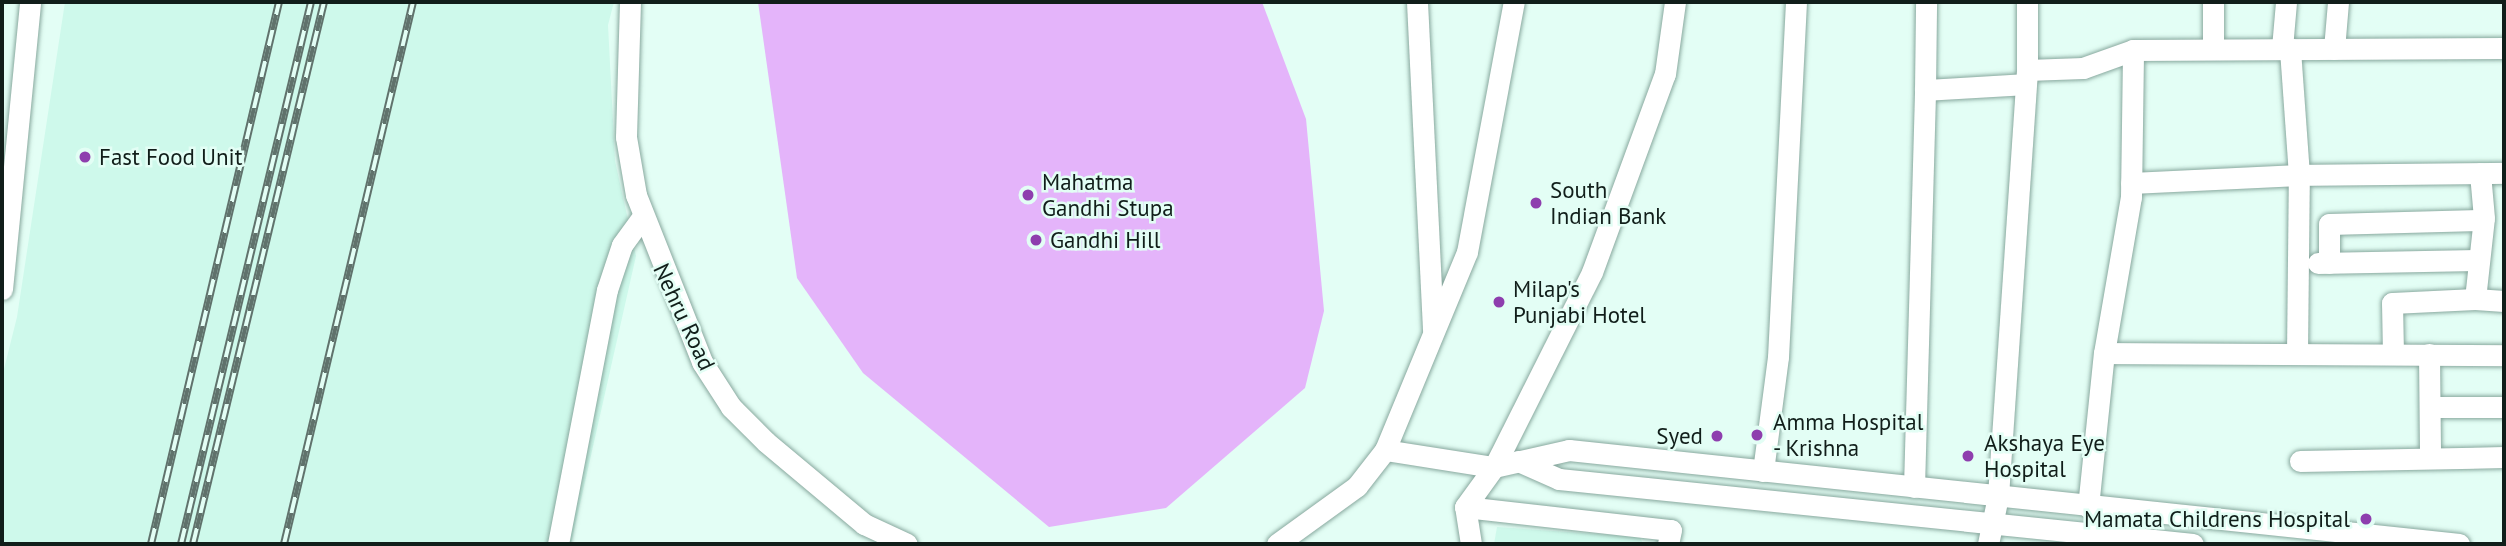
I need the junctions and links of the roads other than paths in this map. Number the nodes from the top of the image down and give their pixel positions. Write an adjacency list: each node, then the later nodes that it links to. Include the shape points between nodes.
1 (30, 2): 19 (street)
2 (630, 2): 26 (street, Nehru Road, via 626,137)
3 (1417, 2): 34 (street)
4 (1514, 2): 34 (street, via 1467,252)
5 (1675, 2): 47 (street, via 1665,74 1592,272)
6 (1796, 2): 48 (street, via 1778,358)
7 (1926, 2): 18 (street)
8 (2027, 2): 17 (street)
9 (2213, 2): 15 (street)
10 (2286, 2): 12 (street)
11 (2338, 2): 13 (street)
12 (2286, 48): 13 (street); 15 (street); 23 (street)
13 (2334, 48): 14 (street)
14 (2504, 48)
15 (2213, 49): 16 (street)
16 (2133, 50): 17 (street, via 2083,68); 24 (street)
17 (2026, 77): 18 (street); 50 (street)
18 (1925, 90): 49 (street)
19 (23, 101): 20 (street); 25 (street)
20 (2, 109)
21 (2480, 173): 22 (street); 23 (street); 27 (street, via 2484,218)
22 (2504, 173)
23 (2299, 175): 24 (street); 29 (street)
24 (2131, 183): 35 (street)
25 (7, 211): 31 (street)
26 (643, 216): 55 (street, via 622,245 607,290); 56 (street, Nehru Road, via 702,362 731,407 864,524)
27 (2479, 220): 28 (street); 30 (street, via 2329,224)
28 (2477, 260): 30 (street); 32 (street)
29 (2298, 263): 30 (street); 36 (street)
30 (2329, 263)
31 (2, 289)
32 (2475, 299): 33 (street); 37 (street, via 2392,303)
33 (2504, 301)
34 (1433, 340): 42 (street)
35 (2104, 353): 36 (street); 51 (street)
36 (2297, 354): 37 (street)
37 (2393, 354): 38 (street)
38 (2429, 354): 39 (street); 40 (street)
39 (2504, 355)
40 (2430, 407): 41 (street); 44 (street)
41 (2504, 407)
42 (1385, 450): 47 (street); 57 (street, via 1357,486)
43 (2504, 457): 44 (street)
44 (2430, 458): 46 (street)
45 (1518, 461): 47 (street); 48 (street, via 1569,450); 53 (street, via 1559,479)
46 (2300, 461)
47 (1494, 467): 52 (street)
48 (1762, 471): 49 (street)
49 (1914, 487): 50 (street)
50 (1998, 496): 51 (street); 53 (street)
51 (2088, 507): 62 (street)
52 (1465, 508): 58 (street); 59 (street, via 1671,530)
53 (1990, 522): 54 (street); 60 (street)
54 (2145, 540): 61 (street)
55 (558, 544)
56 (907, 544)
57 (1277, 544)
58 (1471, 544)
59 (1668, 544)
60 (1988, 544)
61 (2193, 544)
62 (2459, 544)

